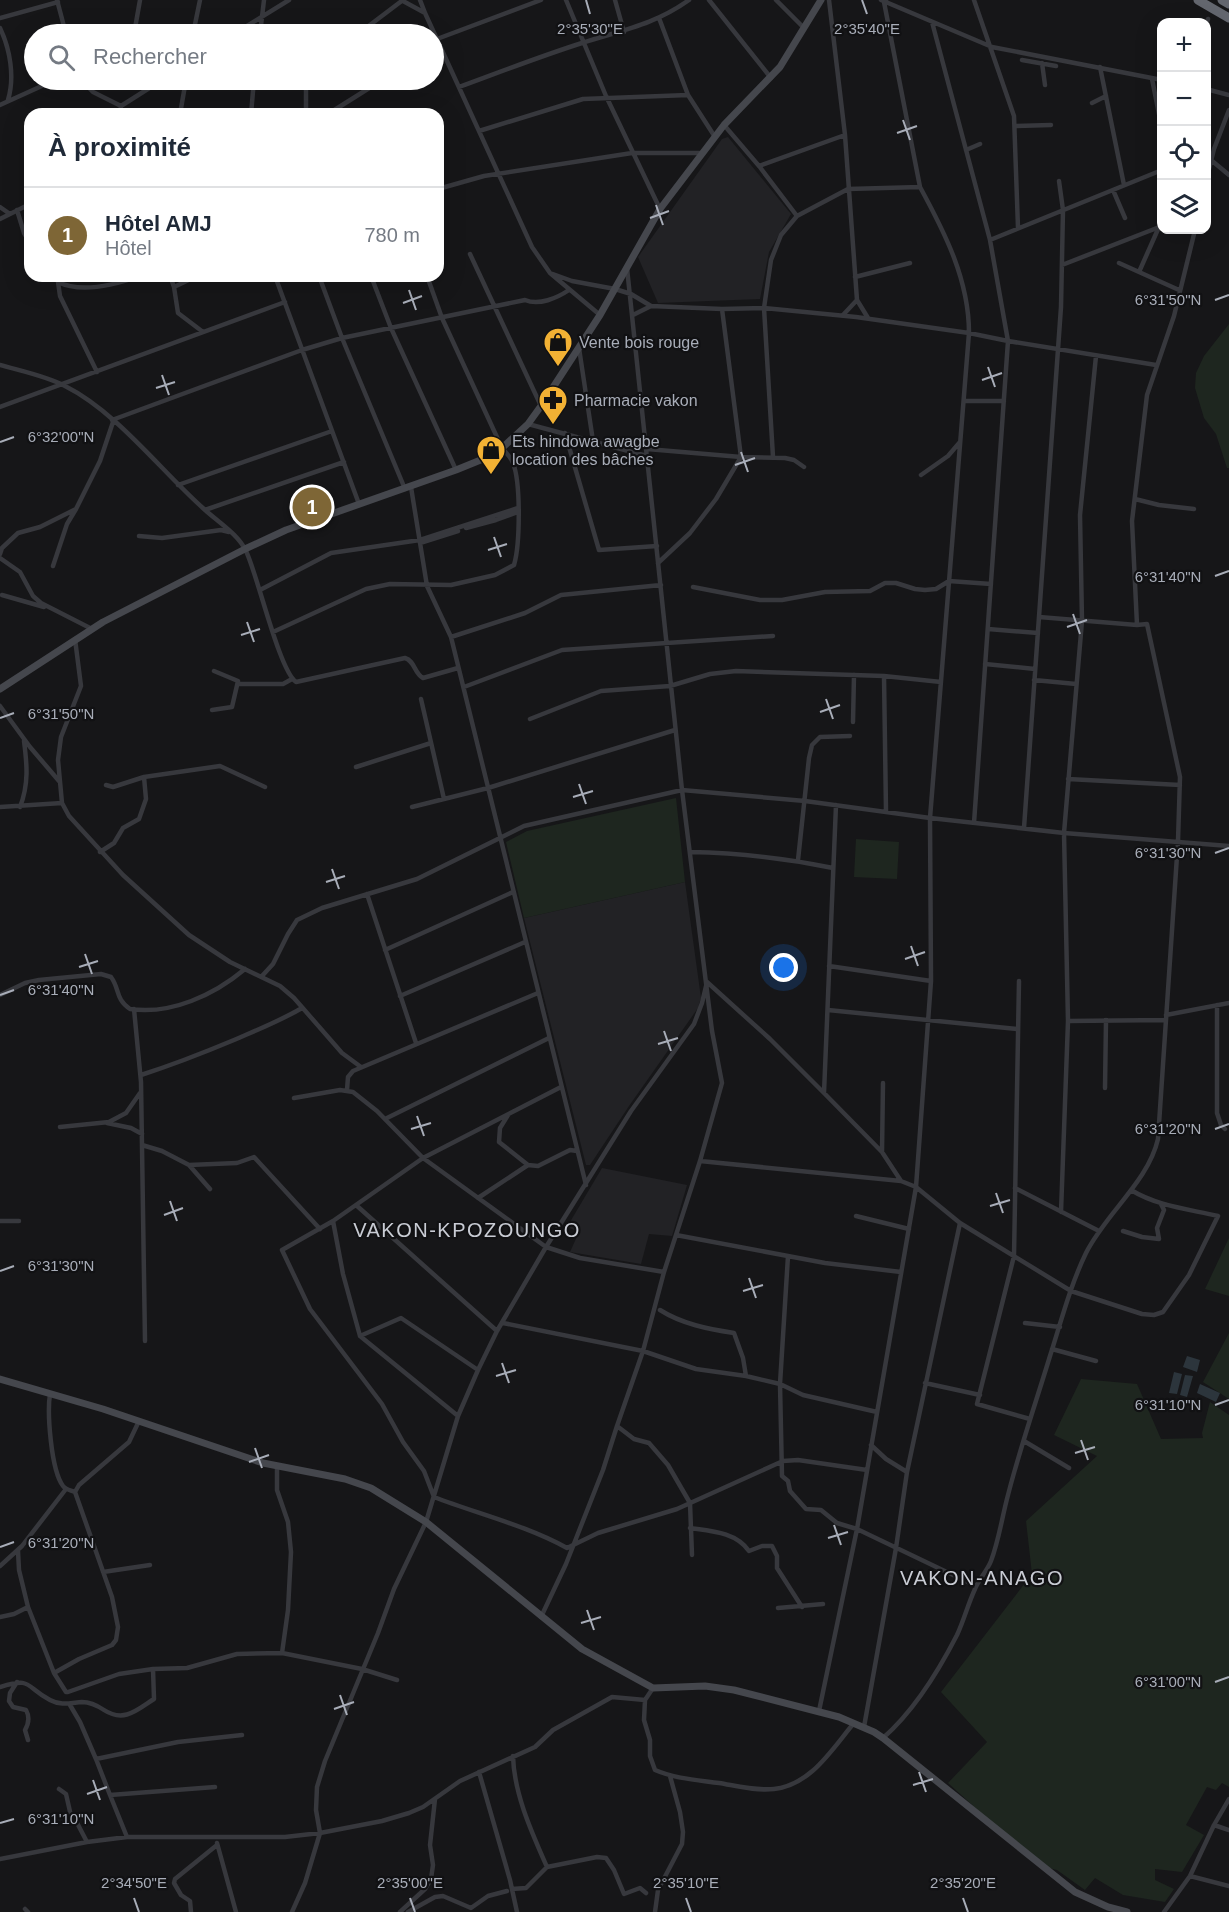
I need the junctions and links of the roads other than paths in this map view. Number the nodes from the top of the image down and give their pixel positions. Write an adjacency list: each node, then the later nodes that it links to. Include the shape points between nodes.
1 (140, 0): 28 (street)
2 (200, 0): 29 (street)
3 (264, 0): 22 (street)
4 (289, 0): 22 (street)
5 (403, 0): 21 (street); 32 (street)
6 (420, 0): 21 (street)
7 (541, 0): 37 (street)
8 (566, 0): 38 (street)
9 (615, 0): 36 (street)
10 (689, 0): 24 (street)
11 (710, 0): 45 (street)
12 (776, 0): 35 (street)
13 (821, 0): 35 (main road)
14 (829, 0): 76 (street)
15 (974, 0): 39 (street)
16 (1198, 0): 25 (highway)
17 (1222, 0): 20 (highway)
18 (58, 1): 23 (street); 27 (street)
19 (884, 1): 26 (street); 91 (street)
20 (1229, 4)
21 (425, 13): 33 (street)
22 (262, 17): 30 (street); 31 (street)
23 (0, 18)
24 (659, 18): 36 (street); 58 (street)
25 (1229, 18)
26 (932, 22): 39 (street); 80 (street)
27 (64, 24)
28 (136, 24)
29 (196, 24)
30 (250, 24)
31 (261, 24)
32 (371, 24)
33 (430, 24)
34 (0, 28): 62 (street, via 11,65)
35 (805, 29): 45 (main road)
36 (624, 32): 38 (street)
37 (444, 39)
38 (583, 43): 49 (street); 60 (street)
39 (992, 47): 42 (street); 73 (street)
40 (444, 54): 49 (street)
41 (1022, 60): 42 (street)
42 (1042, 60): 43 (street); 44 (street); 48 (street)
43 (1056, 66)
44 (1100, 67): 46 (street); 61 (street)
45 (771, 78): 71 (main road)
46 (1152, 79): 47 (street); 74 (street)
47 (1157, 80)
48 (1045, 85)
49 (459, 87): 75 (street)
50 (32, 90): 62 (street)
51 (91, 90): 65 (street)
52 (146, 90): 65 (street)
53 (184, 90): 66 (street)
54 (253, 90): 67 (street)
55 (306, 90): 68 (street)
56 (366, 90): 69 (street)
57 (1211, 90): 59 (street)
58 (688, 95): 60 (street); 77 (street)
59 (1229, 95)
60 (606, 96): 75 (street, via 583,99); 82 (street)
61 (1106, 96): 63 (street); 90 (street)
62 (8, 100): 64 (street)
63 (1092, 103)
64 (0, 105)
65 (121, 106)
66 (181, 108)
67 (252, 108)
68 (306, 108)
69 (338, 108)
70 (1229, 110): 79 (street)
71 (724, 125): 77 (main road); 85 (street)
72 (1051, 125): 73 (street)
73 (1015, 126): 105 (street)
74 (1160, 126)
75 (480, 131): 87 (street)
76 (845, 135): 85 (street); 93 (street)
77 (715, 137): 83 (main road)
78 (980, 144): 80 (street)
79 (1214, 149): 81 (street); 84 (street)
80 (966, 150): 109 (street)
81 (1211, 150)
82 (632, 153): 83 (street); 87 (street); 97 (street)
83 (702, 153): 97 (main road)
84 (1211, 160): 88 (street)
85 (759, 166): 101 (street)
86 (1157, 172): 90 (street)
87 (499, 174): 92 (street); 116 (street, via 532,247)
88 (1229, 175)
89 (1059, 181): 99 (street)
90 (1124, 185): 94 (street)
91 (920, 187): 93 (street); 144 (street, via 965,287)
92 (444, 188)
93 (848, 189): 101 (street); 117 (street)
94 (1113, 190): 99 (street); 102 (street)
95 (0, 207): 100 (street)
96 (24, 207): 98 (street)
97 (660, 209): 114 (main road)
98 (17, 210): 100 (street); 107 (street)
99 (1063, 210): 105 (street); 113 (street)
100 (10, 213): 103 (street)
101 (797, 216): 135 (street, via 781,235 771,260)
102 (1125, 218)
103 (0, 219)
104 (1157, 227): 113 (street)
105 (1018, 228): 109 (street)
106 (1157, 232): 115 (street)
107 (24, 233)
108 (1194, 234): 129 (street)
109 (990, 240): 146 (street)
110 (470, 254): 133 (street)
111 (910, 263): 117 (street)
112 (1119, 263): 115 (street)
113 (1062, 265): 149 (street)
114 (627, 268): 127 (main road); 130 (street)
115 (1138, 272): 129 (street)
116 (550, 273): 127 (street); 128 (street)
117 (855, 277): 131 (street)
118 (58, 282): 119 (street, via 69,288); 153 (street, via 60,296)
119 (122, 282)
120 (172, 282): 126 (street)
121 (184, 282): 126 (street)
122 (277, 282): 132 (street)
123 (322, 282): 145 (street)
124 (373, 282): 142 (street)
125 (429, 282): 140 (street)
126 (174, 287): 143 (street, via 178,314)
127 (615, 289): 130 (street); 137 (main road)
128 (569, 290): 133 (street, via 560,297 533,303 525,300); 137 (street)
129 (1179, 290): 152 (street)
130 (631, 294): 134 (street); 138 (street)
131 (857, 300): 139 (street); 141 (street)
132 (285, 302): 143 (street); 148 (street)
133 (494, 306): 140 (street); 157 (street)
134 (651, 306): 136 (street); 138 (street)
135 (764, 308): 136 (street); 139 (street); 169 (street)
136 (722, 309): 168 (street)
137 (600, 315): 147 (main road)
138 (633, 315): 166 (street)
139 (843, 315): 141 (street)
140 (442, 318): 142 (street); 165 (street)
141 (868, 318): 144 (street)
142 (391, 328): 145 (street); 172 (street)
143 (203, 332): 153 (street)
144 (969, 333): 146 (street); 155 (street)
145 (342, 338): 148 (street); 175 (street)
146 (1008, 341): 149 (street); 156 (street)
147 (579, 348): 157 (main road); 163 (street)
148 (302, 350): 159 (street); 161 (street)
149 (1058, 350): 150 (street); 198 (street)
150 (1096, 356): 152 (street); 199 (street, via 1080,515)
151 (0, 365): 154 (street)
152 (1156, 365): 176 (street, via 1148,394)
153 (98, 372): 154 (street)
154 (63, 385): 158 (street); 159 (street, via 91,401)
155 (964, 401): 156 (street); 164 (street)
156 (1004, 401): 191 (street)
157 (541, 406): 160 (main road)
158 (0, 407)
159 (113, 421): 174 (street); 178 (street, via 100,461)
160 (528, 423): 162 (street); 165 (main road)
161 (332, 431): 170 (street); 174 (street)
162 (566, 433): 163 (street); 185 (street, via 599,550)
163 (593, 441): 167 (street)
164 (960, 442): 173 (street); 190 (street)
165 (502, 448): 172 (main road); 181 (street, via 514,466)
166 (646, 449): 167 (street); 168 (street)
167 (647, 456): 185 (street)
168 (741, 457): 169 (street); 188 (street, via 690,533)
169 (773, 458): 171 (street, via 794,460)
170 (344, 462): 177 (street); 180 (street)
171 (804, 467)
172 (456, 470): 175 (main road)
173 (921, 475)
174 (178, 484): 180 (street)
175 (408, 488): 177 (main road); 184 (street)
176 (1135, 499): 179 (street); 200 (street, via 1132,521)
177 (359, 505): 186 (main road)
178 (76, 509): 187 (street, via 18,533); 189 (street)
179 (1194, 509)
180 (205, 510): 182 (street)
181 (518, 510): 184 (street); 193 (street, via 514,566 495,575)
182 (232, 533): 183 (street, via 221,530 162,538); 186 (street)
183 (139, 536)
184 (420, 541): 193 (street); 195 (street, via 331,553)
185 (657, 546): 188 (street)
186 (245, 549): 195 (street); 201 (main road)
187 (1, 551): 197 (street, via 37,600)
188 (658, 563): 192 (street)
189 (53, 566)
190 (949, 581): 191 (street); 194 (street, via 936,589 915,590 896,583 870,591 825,592 782,600 760,600); 217 (street)
191 (991, 584): 202 (street)
192 (661, 585): 206 (street, via 561,596 525,613); 208 (street)
193 (427, 586): 203 (street, via 390,584 366,589); 206 (street)
194 (693, 587)
195 (260, 590): 203 (street)
196 (2, 595): 197 (street)
197 (61, 612): 201 (street)
198 (1039, 617): 199 (street); 204 (street)
199 (1082, 621): 200 (street); 219 (street)
200 (1137, 625): 236 (street, via 1147,624)
201 (92, 628): 207 (main road)
202 (988, 629): 204 (street); 209 (street)
203 (273, 632): 215 (street)
204 (1038, 633): 211 (street)
205 (773, 636): 208 (street)
206 (451, 638): 210 (street)
207 (75, 639): 222 (main road); 235 (street, via 81,686 59,743)
208 (667, 645): 220 (street); 221 (street, via 562,650)
209 (985, 664): 211 (street); 250 (street)
210 (458, 668): 215 (street, via 423,678 405,658 302,682); 221 (street)
211 (1035, 669): 216 (street)
212 (214, 671): 218 (street)
213 (854, 675): 214 (street); 220 (street, via 736,671); 227 (street)
214 (884, 676): 217 (street); 248 (street)
215 (292, 679): 218 (street, via 283,684)
216 (1034, 680): 219 (street); 251 (street)
217 (941, 681): 249 (street)
218 (238, 684): 225 (street, via 232,707)
219 (1076, 684): 234 (street)
220 (670, 686): 226 (street, via 601,691); 228 (street)
221 (464, 687): 239 (street)
222 (0, 688)
223 (421, 699): 231 (street)
224 (0, 706): 230 (street)
225 (212, 710)
226 (530, 719)
227 (853, 722)
228 (675, 730): 239 (street); 240 (street)
229 (850, 736): 242 (street, via 820,737 812,746)
230 (23, 738): 235 (street); 246 (street, via 28,775)
231 (431, 743): 232 (street); 241 (street)
232 (356, 767)
233 (144, 777): 237 (street); 238 (street, via 220,766); 256 (street, via 147,799 139,819 123,828 114,843)
234 (1068, 779): 236 (street); 252 (street)
235 (59, 781): 243 (street)
236 (1180, 785): 254 (street)
237 (106, 786)
238 (265, 787)
239 (488, 788): 241 (street); 253 (street)
240 (682, 790): 242 (street); 253 (street, via 524,826); 257 (street)
241 (444, 799): 247 (street)
242 (805, 801): 244 (street); 258 (street)
243 (62, 803): 246 (street); 256 (street)
244 (836, 805): 248 (street); 259 (street)
245 (0, 807): 246 (street)
246 (20, 807)
247 (412, 807)
248 (886, 811): 249 (street)
249 (930, 818): 250 (street); 267 (street)
250 (974, 823): 251 (street)
251 (1024, 828): 252 (street)
252 (1064, 832): 254 (street); 281 (street)
253 (499, 837): 260 (street); 261 (street, via 417,879)
254 (1178, 841): 255 (street); 278 (street)
255 (1229, 846)
256 (100, 852): 265 (street, via 189,935)
257 (690, 852): 258 (street); 269 (street)
258 (798, 860): 259 (street)
259 (833, 868): 264 (street)
260 (513, 892): 262 (street); 263 (street)
261 (367, 894): 263 (street); 266 (street, via 341,900 297,920)
262 (525, 942): 270 (street); 272 (street)
263 (385, 950): 272 (street)
264 (829, 966): 267 (street); 277 (street)
265 (245, 969): 266 (street); 276 (street, via 189,1002)
266 (262, 976): 275 (street, via 289,993)
267 (930, 981): 279 (street)
268 (1019, 981): 282 (street)
269 (707, 982): 292 (street); 304 (street, via 722,1083); 308 (street, via 694,1024 631,1111)
270 (538, 993): 283 (street); 284 (street)
271 (0, 995): 276 (street, via 39,980 101,974 111,977 122,1004)
272 (400, 996): 284 (street)
273 (1229, 1003): 274 (street)
274 (1217, 1005): 278 (street); 298 (street, via 1217,1113)
275 (302, 1008): 285 (street, via 342,1053); 286 (street, via 216,1048)
276 (134, 1009): 286 (street)
277 (828, 1010): 279 (street); 292 (street)
278 (1166, 1017): 280 (street); 312 (street, via 1158,1138 1150,1162)
279 (928, 1020): 282 (street); 309 (street)
280 (1106, 1020): 281 (street); 289 (street)
281 (1068, 1021): 316 (street)
282 (1017, 1029): 310 (street)
283 (549, 1038): 288 (street); 295 (street)
284 (416, 1043): 285 (street)
285 (361, 1067): 291 (street, via 348,1077)
286 (141, 1075): 290 (street)
287 (883, 1083): 302 (street)
288 (561, 1087): 294 (street); 301 (street)
289 (1105, 1088)
290 (141, 1090): 296 (street, via 126,1113); 299 (street)
291 (346, 1090): 293 (street); 295 (street)
292 (824, 1093): 302 (street)
293 (294, 1098)
294 (508, 1114): 303 (street); 306 (street, via 500,1128 499,1142)
295 (385, 1119): 303 (street)
296 (106, 1122): 297 (street); 299 (street)
297 (60, 1127)
298 (1225, 1129)
299 (142, 1134): 300 (street)
300 (142, 1145): 305 (street); 339 (street)
301 (577, 1150): 306 (street, via 538,1166); 308 (street)
302 (882, 1152): 307 (street)
303 (423, 1158): 313 (street); 314 (street)
304 (700, 1161): 307 (street); 326 (street)
305 (189, 1165): 311 (street); 322 (street, via 254,1157)
306 (528, 1165): 313 (street)
307 (901, 1181): 309 (street)
308 (586, 1185): 327 (street)
309 (916, 1187): 321 (street); 323 (street)
310 (1015, 1188): 316 (street); 329 (street)
311 (210, 1189)
312 (1131, 1190): 315 (street); 325 (street)
313 (478, 1198): 327 (street)
314 (357, 1204): 320 (street); 337 (street)
315 (1161, 1204): 324 (street, via 1164,1210 1157,1228 1159,1239); 332 (street, via 1218,1215 1189,1275 1163,1312 1142,1314)
316 (1061, 1212): 325 (street)
317 (856, 1216): 323 (street)
318 (0, 1221): 319 (street)
319 (19, 1221)
320 (333, 1221): 322 (street); 338 (street)
321 (960, 1223): 329 (street); 346 (street)
322 (320, 1229): 364 (street, via 282,1250 310,1309 382,1404 424,1472)
323 (909, 1229): 331 (street)
324 (1123, 1231)
325 (1100, 1232): 332 (street, via 1086,1253)
326 (676, 1235): 328 (street); 330 (street)
327 (546, 1247): 330 (street, via 580,1258); 334 (street)
328 (788, 1256): 331 (street); 347 (street)
329 (1014, 1256): 332 (street); 349 (street)
330 (664, 1272): 341 (street)
331 (901, 1272): 350 (street)
332 (1071, 1291): 336 (street)
333 (660, 1310): 344 (street, via 681,1321 734,1333)
334 (503, 1323): 337 (street); 341 (street)
335 (1025, 1323): 336 (street)
336 (1060, 1327): 340 (street)
337 (497, 1331): 343 (street)
338 (360, 1336): 343 (street, via 401,1318); 351 (street)
339 (145, 1341)
340 (1052, 1349): 342 (street); 352 (street)
341 (643, 1351): 344 (street, via 696,1369); 354 (street)
342 (1096, 1361)
343 (478, 1370): 351 (street)
344 (746, 1376): 347 (street)
345 (1, 1380): 348 (main road)
346 (925, 1383): 349 (street); 361 (street)
347 (780, 1384): 350 (street, via 803,1395); 357 (street)
348 (50, 1394): 353 (main road); 362 (street, via 54,1464)
349 (980, 1395): 352 (street, via 977,1404)
350 (877, 1412): 356 (street)
351 (458, 1416): 364 (street)
352 (1030, 1419): 355 (street)
353 (139, 1421): 358 (main road); 363 (street, via 129,1442)
354 (617, 1426): 365 (street, via 656,1450); 369 (street)
355 (1024, 1441): 359 (street); 376 (street, via 1000,1535)
356 (872, 1445): 360 (street); 361 (street)
357 (781, 1462): 360 (street, via 798,1460); 365 (street); 368 (street, via 790,1491 806,1509 821,1510 837,1523)
358 (277, 1466): 366 (main road, via 359,1483); 383 (street, via 277,1490 288,1522 291,1552)
359 (1069, 1467)
360 (867, 1470): 368 (street)
361 (907, 1472): 370 (street)
362 (66, 1489): 363 (street); 371 (street)
363 (75, 1492): 375 (street)
364 (434, 1497): 366 (street); 369 (street, via 567,1548)
365 (690, 1503): 367 (street); 369 (street, via 598,1533)
366 (426, 1522): 382 (main road); 385 (street, via 393,1589)
367 (690, 1528): 372 (street); 379 (street, via 720,1532 749,1551 772,1546 777,1568)
368 (857, 1529): 370 (street); 393 (street)
369 (572, 1546): 382 (street)
370 (896, 1548): 376 (street); 395 (street)
371 (18, 1551): 374 (street); 378 (street)
372 (692, 1555)
373 (150, 1565): 375 (street)
374 (0, 1566)
375 (103, 1572): 386 (street, via 118,1627 116,1640 112,1646)
376 (976, 1586): 397 (street, via 957,1634 936,1670 904,1719)
377 (823, 1604): 379 (street)
378 (28, 1607): 381 (street); 386 (street)
379 (802, 1607): 380 (street)
380 (778, 1608)
381 (0, 1617)
382 (541, 1617): 390 (main road, via 594,1657)
383 (282, 1653): 384 (street, via 237,1654 187,1668); 385 (street)
384 (153, 1669): 386 (street, via 119,1674 68,1692); 392 (street, via 154,1699 134,1713 111,1715 83,1702)
385 (362, 1669): 387 (street); 410 (street, via 317,1787)
386 (54, 1673)
387 (397, 1680)
388 (17, 1682): 389 (street); 392 (street, via 26,1682 49,1700); 398 (street, via 9,1701 29,1715 25,1730)
389 (0, 1687)
390 (653, 1688): 391 (street); 393 (main road, via 716,1687)
391 (645, 1700): 399 (street, via 612,1697 553,1730 535,1747); 402 (street, via 650,1756 655,1770)
392 (70, 1705): 400 (street)
393 (819, 1711): 394 (main road)
394 (854, 1722): 395 (main road); 402 (street, via 812,1773 793,1785 757,1789)
395 (864, 1727): 397 (main road)
396 (242, 1735): 400 (street, via 178,1742)
397 (883, 1738): 428 (main road, via 1075,1892)
398 (28, 1740)
399 (513, 1756): 401 (street); 416 (street, via 523,1807)
400 (96, 1759): 405 (street)
401 (479, 1772): 406 (street); 419 (street)
402 (670, 1776): 427 (street, via 680,1812 682,1844 658,1890)
403 (215, 1787): 405 (street)
404 (59, 1789): 413 (street, via 66,1794 70,1816)
405 (110, 1795): 412 (street)
406 (435, 1799): 410 (street, via 409,1813); 424 (street, via 431,1879)
407 (1229, 1799): 408 (street)
408 (1214, 1825): 409 (street); 417 (street)
409 (1229, 1830)
410 (320, 1833): 411 (street); 423 (street)
411 (216, 1837): 412 (street); 414 (street)
412 (127, 1838): 413 (street)
413 (87, 1842): 415 (street)
414 (217, 1845): 421 (street, via 175,1879 181,1894 190,1901); 422 (street)
415 (0, 1859)
416 (546, 1867): 419 (street, via 526,1888); 420 (street, via 606,1858 624,1894 640,1888)
417 (1190, 1876): 418 (street); 429 (street)
418 (1229, 1886)
419 (510, 1890): 425 (street, via 488,1896 471,1908 443,1896); 426 (street)
420 (646, 1893)
421 (191, 1912)
422 (236, 1912)
423 (292, 1912)
424 (400, 1912)
425 (408, 1912)
426 (517, 1912)
427 (655, 1912)
428 (1127, 1912)
429 (1164, 1912)

